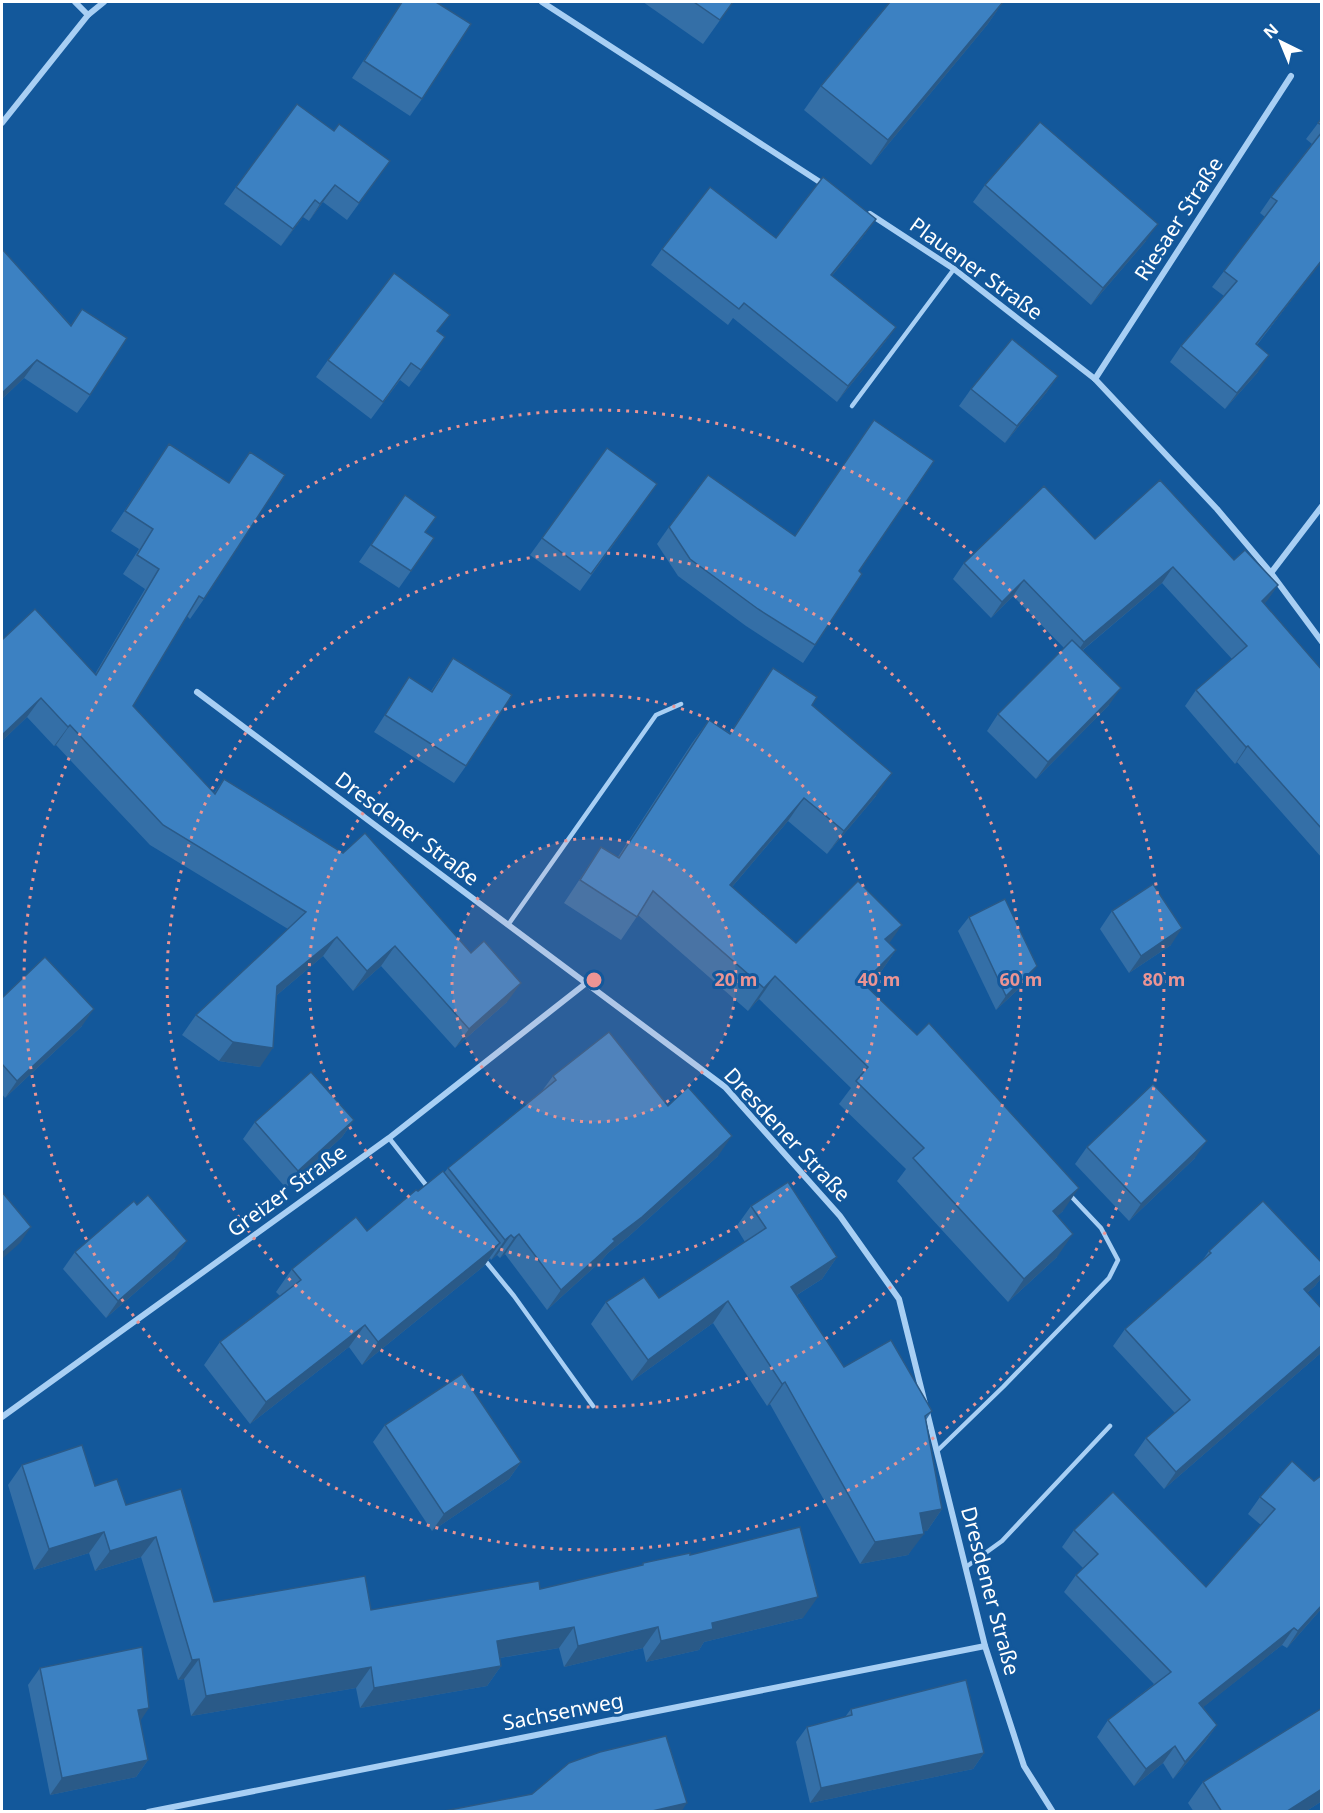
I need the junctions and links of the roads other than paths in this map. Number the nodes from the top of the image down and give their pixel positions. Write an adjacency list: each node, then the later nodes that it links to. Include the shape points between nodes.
1 (75, 2): 4 (street)
2 (104, 2): 4 (street)
3 (542, 2): 7 (street)
4 (88, 15): 6 (street)
5 (1291, 76): 10 (street, Riesaer Straße)
6 (2, 123)
7 (837, 193)
8 (866, 212): 9 (street, Plauener Straße)
9 (954, 269): 10 (street, Plauener Straße); 11 (lane)
10 (1095, 379): 13 (street, Plauener Straße, via 1217,509)
11 (852, 406)
12 (1322, 506): 13 (street)
13 (1271, 573): 14 (street, Plauener Straße)
14 (1322, 642)
15 (197, 692): 17 (street, Dresdener Straße)
16 (681, 704): 17 (lane, via 656,715)
17 (508, 925): 18 (street, Dresdener Straße)
18 (585, 984): 19 (street, Greizer Straße); 26 (street, Dresdener Straße, via 725,1087 840,1216 899,1299)
19 (389, 1138): 21 (lane); 24 (street, Greizer Straße)
20 (1062, 1188): 26 (lane, via 1101,1228 1118,1260 1109,1278)
21 (433, 1194)
22 (477, 1250): 23 (lane)
23 (593, 1406)
24 (2, 1417)
25 (1110, 1426): 27 (lane, via 1002,1541)
26 (937, 1452): 27 (street, Dresdener Straße)
27 (966, 1567): 28 (street, Dresdener Straße)
28 (985, 1646): 29 (street, Sachsenweg); 30 (street, Dresdener Straße, via 1024,1766)
29 (148, 1812)
30 (1053, 1812)

